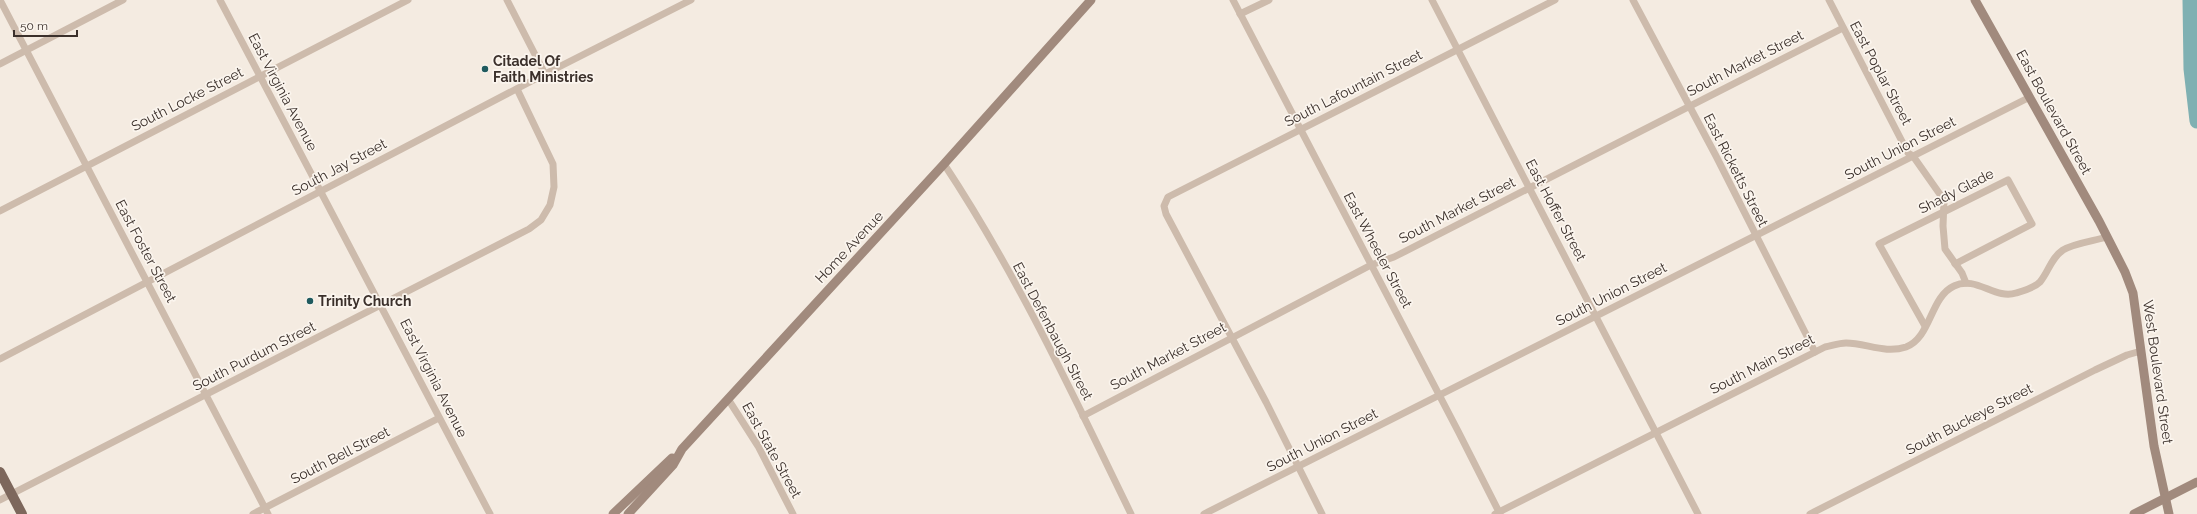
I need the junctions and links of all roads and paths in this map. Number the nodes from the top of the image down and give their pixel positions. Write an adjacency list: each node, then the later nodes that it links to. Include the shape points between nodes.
1 (0, 0): 18 (street, East Foster Street)
2 (123, 0): 18 (street)
3 (220, 0): 21 (street, East Virginia Avenue)
4 (408, 0): 21 (street, South Locke Street)
5 (508, 0): 20 (street)
6 (691, 0): 20 (street, South Jay Street)
7 (1091, 0): 27 (main road, Home Avenue)
8 (1233, 0): 15 (street, East Wheeler Street)
9 (1269, 0): 15 (street)
10 (1432, 0): 17 (street, East Hoffer Street)
11 (1555, 0): 17 (street, South Lafountain Street)
12 (1633, 0): 24 (street, East Ricketts Street)
13 (1829, 0): 16 (street, East Poplar Street)
14 (1975, 0): 23 (main road, East Boulevard Street)
15 (1240, 14): 25 (street, East Wheeler Street)
16 (1843, 28): 24 (street, South Market Street); 26 (street, East Poplar Street, via 1908,153)
17 (1458, 49): 25 (street, South Lafountain Street); 29 (street, East Hoffer Street)
18 (26, 50): 19 (street); 28 (street, East Foster Street)
19 (0, 64)
20 (545, 74): 22 (street, South Jay Street)
21 (260, 76): 28 (street, South Locke Street); 30 (street, East Virginia Avenue)
22 (517, 89): 30 (street, South Jay Street); 39 (street, South Purdum Street, via 553,164 554,187 546,213 529,229)
23 (2030, 97): 26 (street, South Union Street); 34 (main road, East Boulevard Street)
24 (1690, 106): 29 (street, South Market Street); 33 (street, East Ricketts Street)
25 (1301, 130): 36 (street, East Wheeler Street); 42 (street, South Lafountain Street, via 1168,197 1166,201 1166,214)
26 (1913, 156): 32 (street, East Poplar Street, via 1944,200); 33 (street, South Union Street)
27 (944, 164): 48 (main road, Home Avenue); 49 (street, East Defenbaugh Street, via 982,224)
28 (87, 166): 31 (street, South Locke Street); 37 (street, East Foster Street)
29 (1530, 188): 36 (street, South Market Street, via 1394,258); 40 (street, East Hoffer Street)
30 (321, 191): 37 (street, South Jay Street); 39 (street, East Virginia Avenue)
31 (0, 212)
32 (1944, 212): 35 (street, East Poplar Street, via 1945,249); 35 (street, Shady Glade, via 2008,180 2032,224); 41 (street, Shady Glade, via 1879,244)
33 (1755, 236): 40 (street, South Union Street); 44 (street, East Ricketts Street)
34 (2107, 237): 38 (street, via 2064,250 2053,259 2040,282 2014,294 2006,295); 43 (main road, West Boulevard Street, via 2133,293)
35 (1955, 264): 38 (street, East Poplar Street)
36 (1372, 265): 42 (street, South Market Street); 47 (street, East Wheeler Street)
37 (148, 283): 45 (street, South Jay Street); 46 (street, East Foster Street)
38 (1966, 283): 41 (street, South Main Street, via 1954,286 1943,294)
39 (381, 305): 46 (street, South Purdum Street); 50 (street, East Virginia Avenue)
40 (1596, 316): 47 (street, South Union Street); 51 (street, East Hoffer Street)
41 (1925, 326): 44 (street, South Main Street, via 1917,339 1906,346 1884,350 1846,343 1825,347)
42 (1231, 337): 49 (street, South Market Street); 53 (street)
43 (2141, 351): 57 (main road, West Boulevard Street, via 2154,446); 71 (street, South Buckeye Street, via 2101,367)
44 (1815, 352): 51 (street, South Main Street)
45 (0, 359)
46 (206, 395): 56 (street, South Purdum Street); 59 (street, East Foster Street)
47 (1439, 396): 53 (street, South Union Street); 60 (street, East Wheeler Street)
48 (728, 399): 52 (main road, Home Avenue); 66 (street, East State Street, via 758,446)
49 (1083, 416): 67 (street, East Defenbaugh Street)
50 (439, 418): 59 (street, South Bell Street); 63 (street, East Virginia Avenue)
51 (1657, 432): 60 (street, South Main Street); 70 (street, East Hoffer Street)
52 (682, 449): 64 (main road); 65 (main road, Home Avenue, via 673,465)
53 (1298, 467): 68 (street, South Union Street); 69 (street)
54 (0, 472): 56 (main road)
55 (2197, 482): 57 (main road)
56 (12, 494): 58 (street, South Purdum Street); 61 (main road)
57 (2165, 498): 72 (main road); 73 (main road, West Boulevard Street)
58 (0, 500)
59 (266, 511): 62 (street, South Bell Street)
60 (1498, 513)
61 (22, 514)
62 (253, 514)
63 (490, 514)
64 (613, 514)
65 (628, 514)
66 (793, 514)
67 (1131, 514)
68 (1204, 514)
69 (1322, 514)
70 (1698, 514)
71 (1810, 514)
72 (2134, 514)
73 (2169, 514)

